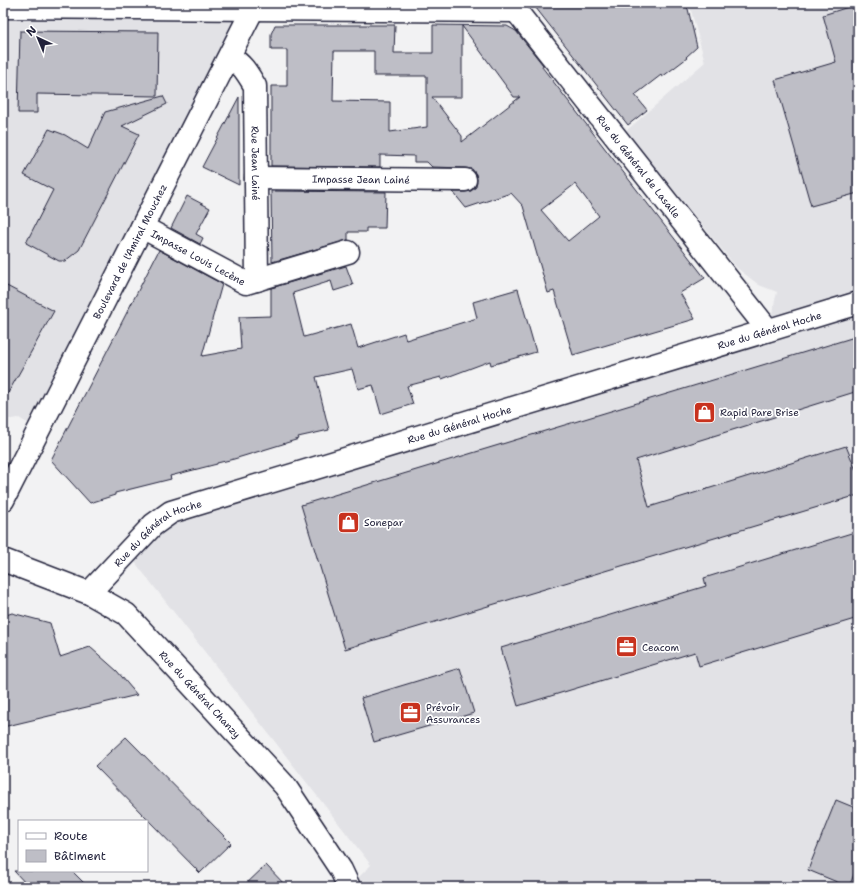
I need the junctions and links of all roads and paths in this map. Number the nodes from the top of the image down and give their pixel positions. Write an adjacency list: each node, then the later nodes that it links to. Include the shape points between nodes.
1 (255, 6): 2 (street, via 229,10); 3 (street); 4 (street, Boulevard de l'Amiral Mouchez)
2 (3, 7)
3 (513, 7): 11 (street, Rue du Général de Lasalle)
4 (230, 57): 5 (street, Rue Jean Lainé, via 240,63 255,86); 7 (street, Boulevard de l'Amiral Mouchez)
5 (256, 178): 6 (street, Impasse Jean Lainé); 9 (street, Rue Jean Lainé)
6 (465, 180)
7 (142, 227): 9 (street, Impasse Louis Lecène, via 246,283); 12 (street, Boulevard de l'Amiral Mouchez)
8 (348, 252): 9 (street, Impasse Louis Lecène)
9 (257, 280)
10 (858, 303): 11 (street, Rue du Général Hoche)
11 (768, 330): 14 (street, Rue du Général Hoche, via 171,512 153,525)
12 (3, 500)
13 (3, 560): 14 (street, Rue du Général Chanzy)
14 (89, 593): 15 (street, Rue du Général Chanzy, via 126,614 285,786 341,870)
15 (349, 887)

